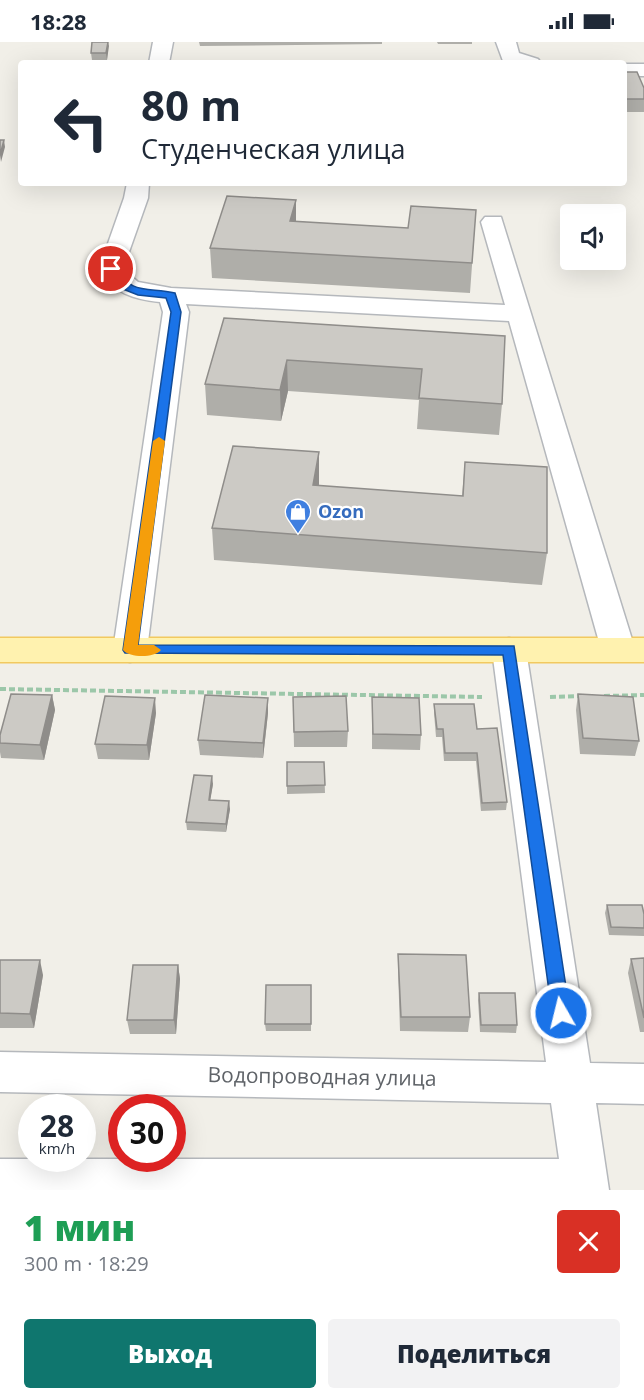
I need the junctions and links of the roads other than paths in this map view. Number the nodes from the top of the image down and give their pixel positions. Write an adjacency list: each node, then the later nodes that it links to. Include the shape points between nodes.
1 (163, 42): 3 (street)
2 (506, 42): 4 (street, via 510,57)
3 (160, 60)
4 (520, 60)
5 (627, 70): 6 (street)
6 (644, 70)
7 (138, 186): 9 (street, via 111,269 119,284 138,292)
8 (493, 222): 10 (street)
9 (171, 296): 10 (street); 12 (street, via 176,312)
10 (520, 314): 14 (street)
11 (0, 650): 12 (main road)
12 (130, 650): 13 (main road)
13 (509, 650): 14 (main road); 16 (street)
14 (631, 650)
15 (0, 1072): 16 (street, Водопроводная улица)
16 (571, 1080): 17 (street, Водопроводная улица); 20 (street)
17 (644, 1084)
18 (0, 1182): 19 (street)
19 (231, 1186): 20 (street)
20 (585, 1186)

